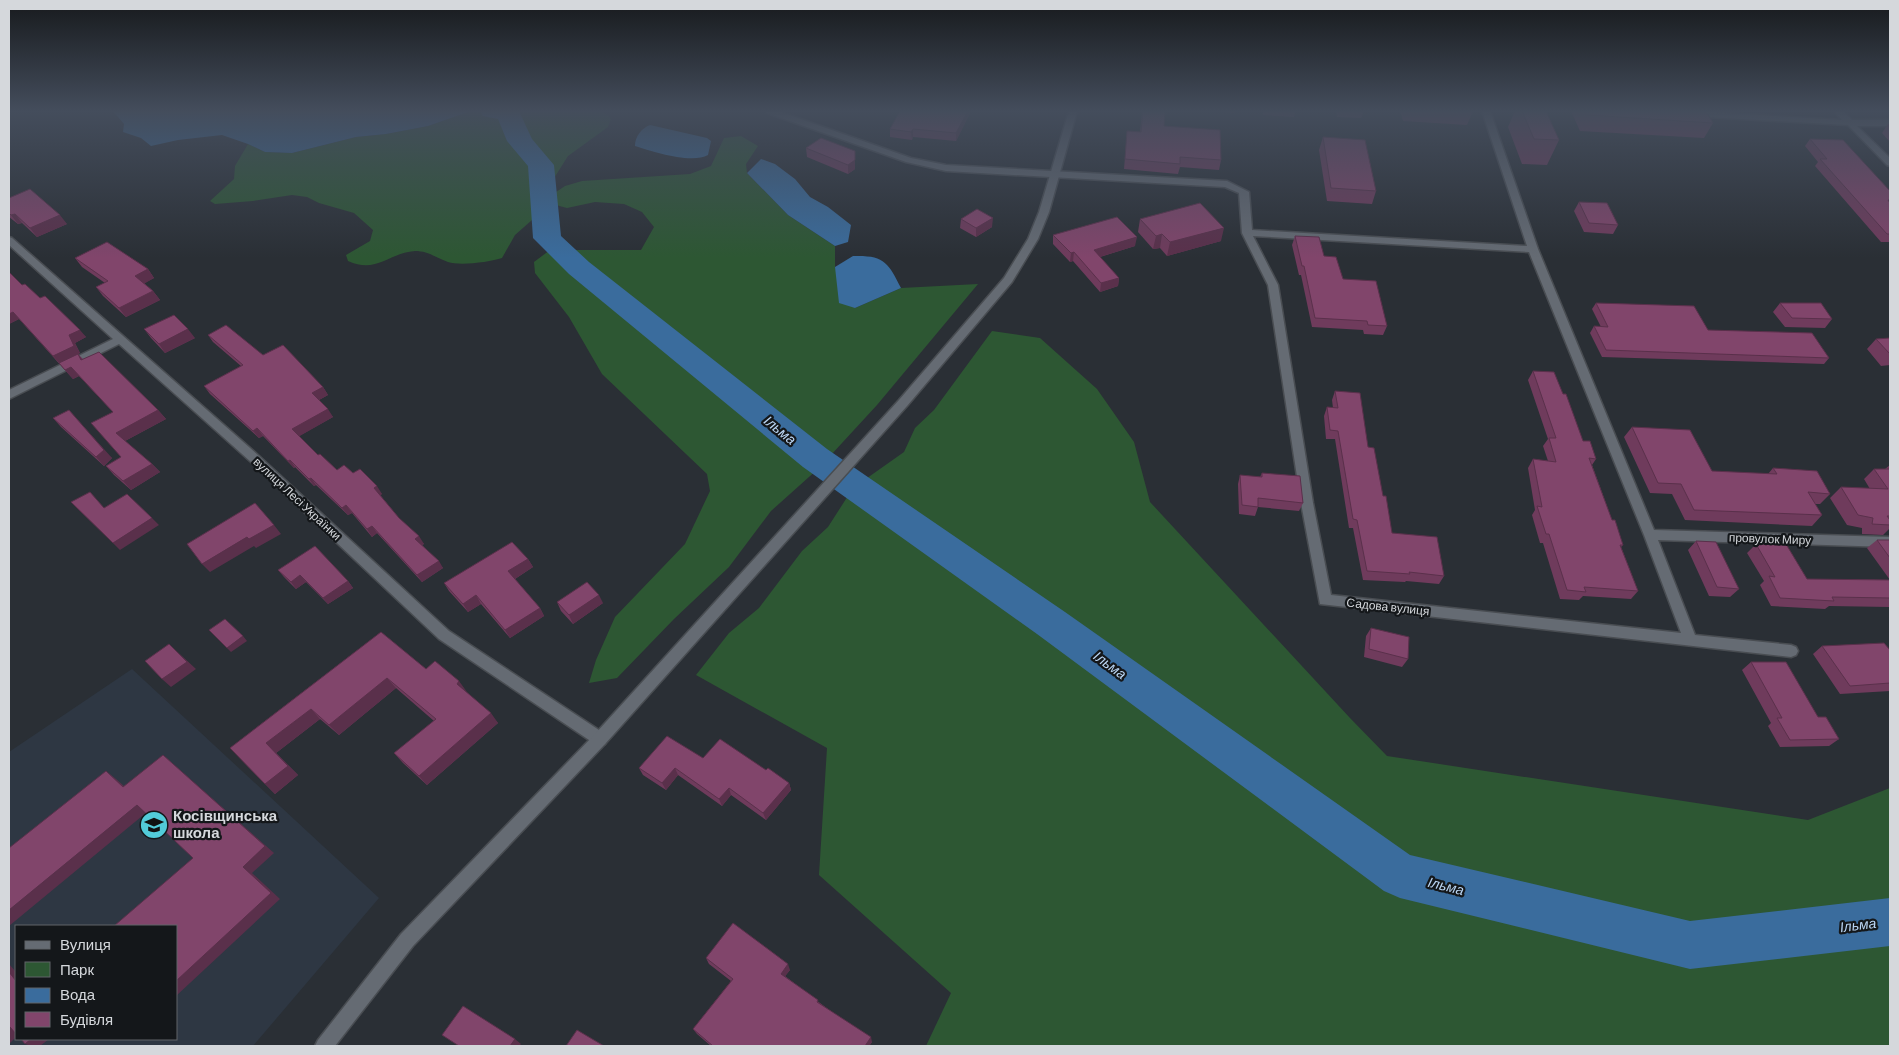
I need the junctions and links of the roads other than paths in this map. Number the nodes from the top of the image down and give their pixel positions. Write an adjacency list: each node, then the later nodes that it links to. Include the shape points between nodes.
1 (909, 160): 4 (street, via 946,168)
2 (1058, 160): 4 (street)
3 (1503, 160): 7 (street)
4 (1054, 175): 5 (street, via 1227,184 1244,192); 14 (street, via 1033,238 1008,280 903,404)
5 (1247, 233): 7 (street); 12 (street, Садова вулиця, via 1273,285 1325,600)
6 (9, 240): 8 (street, вулиця Лесі Українки)
7 (1533, 248): 10 (street)
8 (121, 339): 9 (street); 14 (street, вулиця Лесі Українки, via 444,635)
9 (9, 395)
10 (1650, 535): 11 (street, провулок Миру); 12 (street)
11 (1890, 542)
12 (1691, 641): 13 (street)
13 (1791, 651)
14 (600, 739): 15 (street, via 407,940)
15 (324, 1046)

